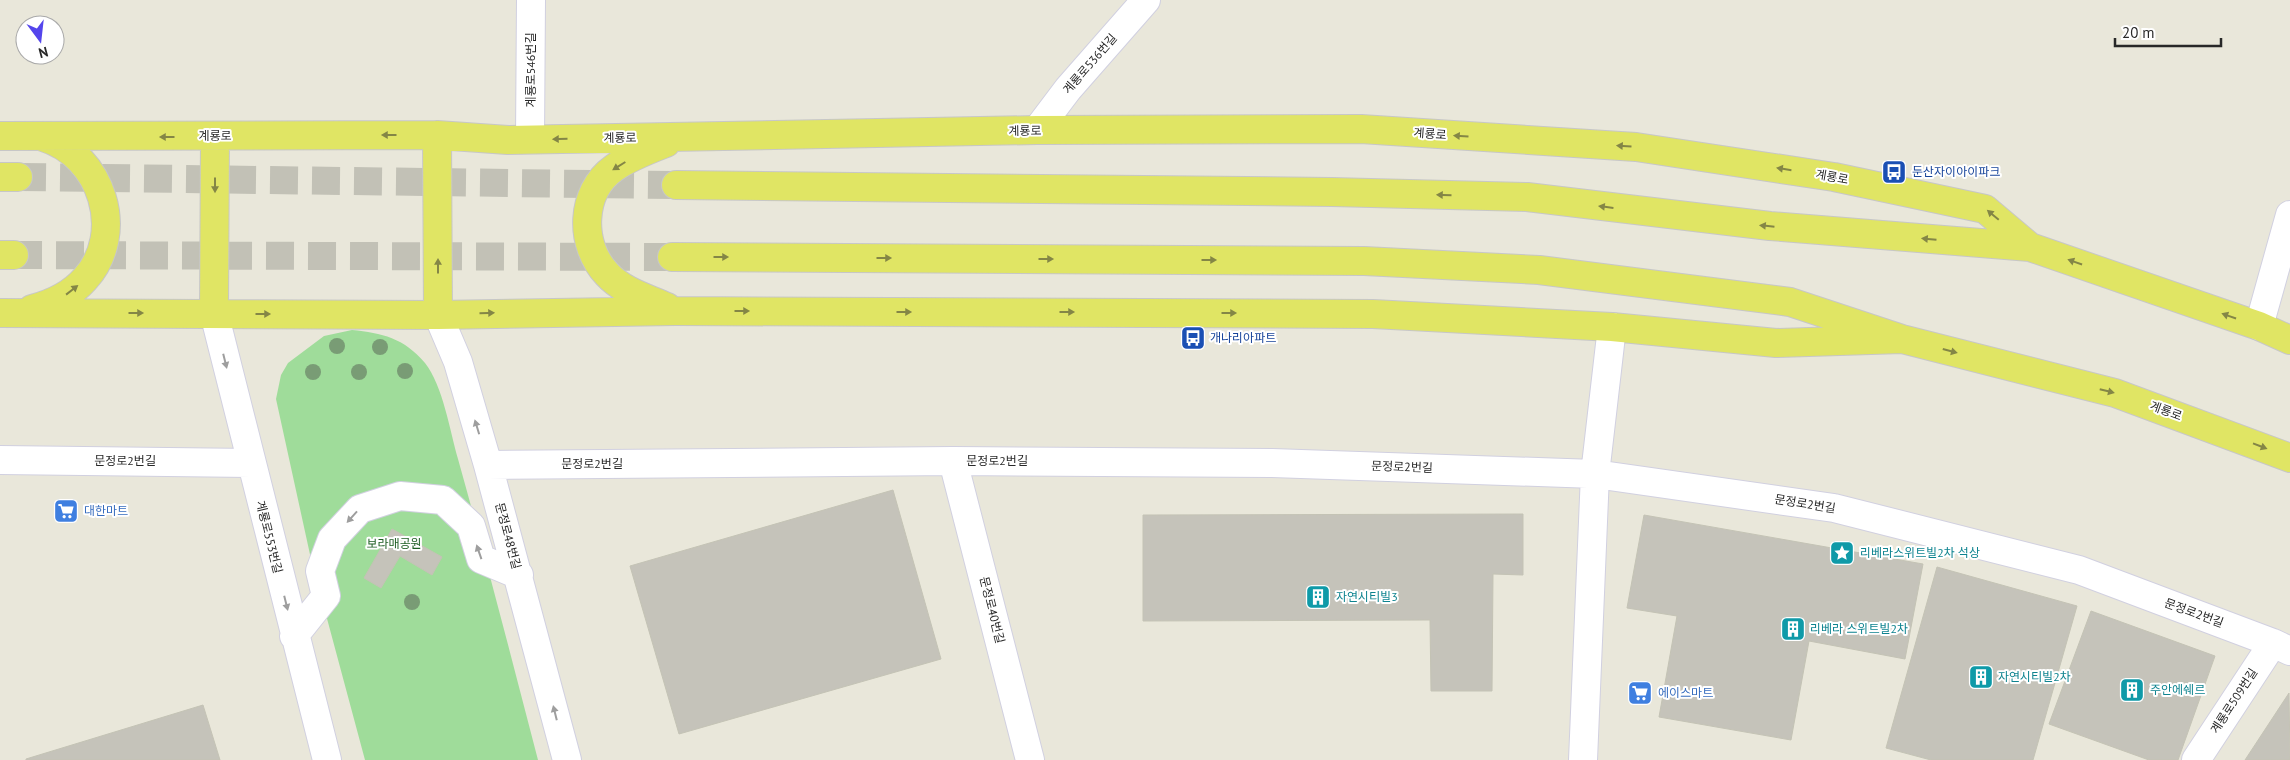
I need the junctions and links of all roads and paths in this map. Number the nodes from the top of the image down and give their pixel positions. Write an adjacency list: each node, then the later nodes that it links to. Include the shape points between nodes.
1 (531, 0): 8 (street, 계룡로546번길)
2 (1146, 0): 3 (street, 계룡로536번길, via 1068,89)
3 (1037, 130): 7 (main road, 계룡로); 11 (main road, 계룡로, one-way to 3, via 1985,209 1834,177 1636,147 1361,129)
4 (437, 135): 6 (main road, 계룡로, one-way to 6); 8 (main road, 계룡로); 16 (main road, one-way to 4)
5 (8, 136): 6 (main road, 계룡로, one-way to 5); 14 (main road, one-way to 5, via 35,308 62,298 85,279 100,254 107,226 103,197 91,171 71,150 45,137)
6 (215, 136): 15 (main road, one-way to 15)
7 (679, 137): 8 (main road, 계룡로, one-way to 8); 13 (main road, one-way to 13, via 612,169 597,187 588,210 587,234 594,256 607,275 626,289)
8 (530, 139)
9 (676, 185): 11 (main road, 계룡로, one-way to 9, via 1770,226 1527,197)
10 (2290, 215): 17 (street)
11 (2030, 247): 17 (main road, 계룡로, one-way to 11)
12 (672, 257): 19 (main road, 계룡로, one-way to 19, via 1364,262 1539,270 1790,302)
13 (676, 311): 16 (main road, one-way to 13); 18 (main road, one-way to 18, via 1373,314)
14 (6, 313): 15 (main road, one-way to 15)
15 (214, 313): 16 (main road, one-way to 16); 24 (street, 계룡로553번길, one-way to 24)
16 (438, 315): 25 (street, 문정로48번길, one-way to 16, via 458,362)
17 (2258, 326): 20 (main road, 계룡로)
18 (1612, 327): 19 (main road, via 1776,343); 26 (street)
19 (1902, 339): 21 (main road, 계룡로, one-way to 21, via 2115,393)
20 (2290, 340)
21 (2290, 458)
22 (0, 460): 24 (street, 문정로2번길)
23 (953, 461): 25 (street, 문정로2번길); 26 (street, 문정로2번길, via 1272,463); 32 (street, 문정로40번길)
24 (251, 463): 28 (street, 계룡로553번길, one-way to 28)
25 (488, 464): 27 (street, 문정로48번길)
26 (1595, 474): 29 (street, 문정로2번길, via 1834,508 2079,570); 33 (street)
27 (519, 575): 28 (street, one-way to 28, via 481,559 472,526 443,500 400,496 360,509 332,539 320,571 326,596); 31 (street, 문정로48번길, one-way to 27)
28 (294, 636): 30 (street, 계룡로553번길)
29 (2282, 647): 34 (street, 계룡로509번길)
30 (327, 760)
31 (567, 760)
32 (1030, 760)
33 (1583, 760)
34 (2196, 760)

